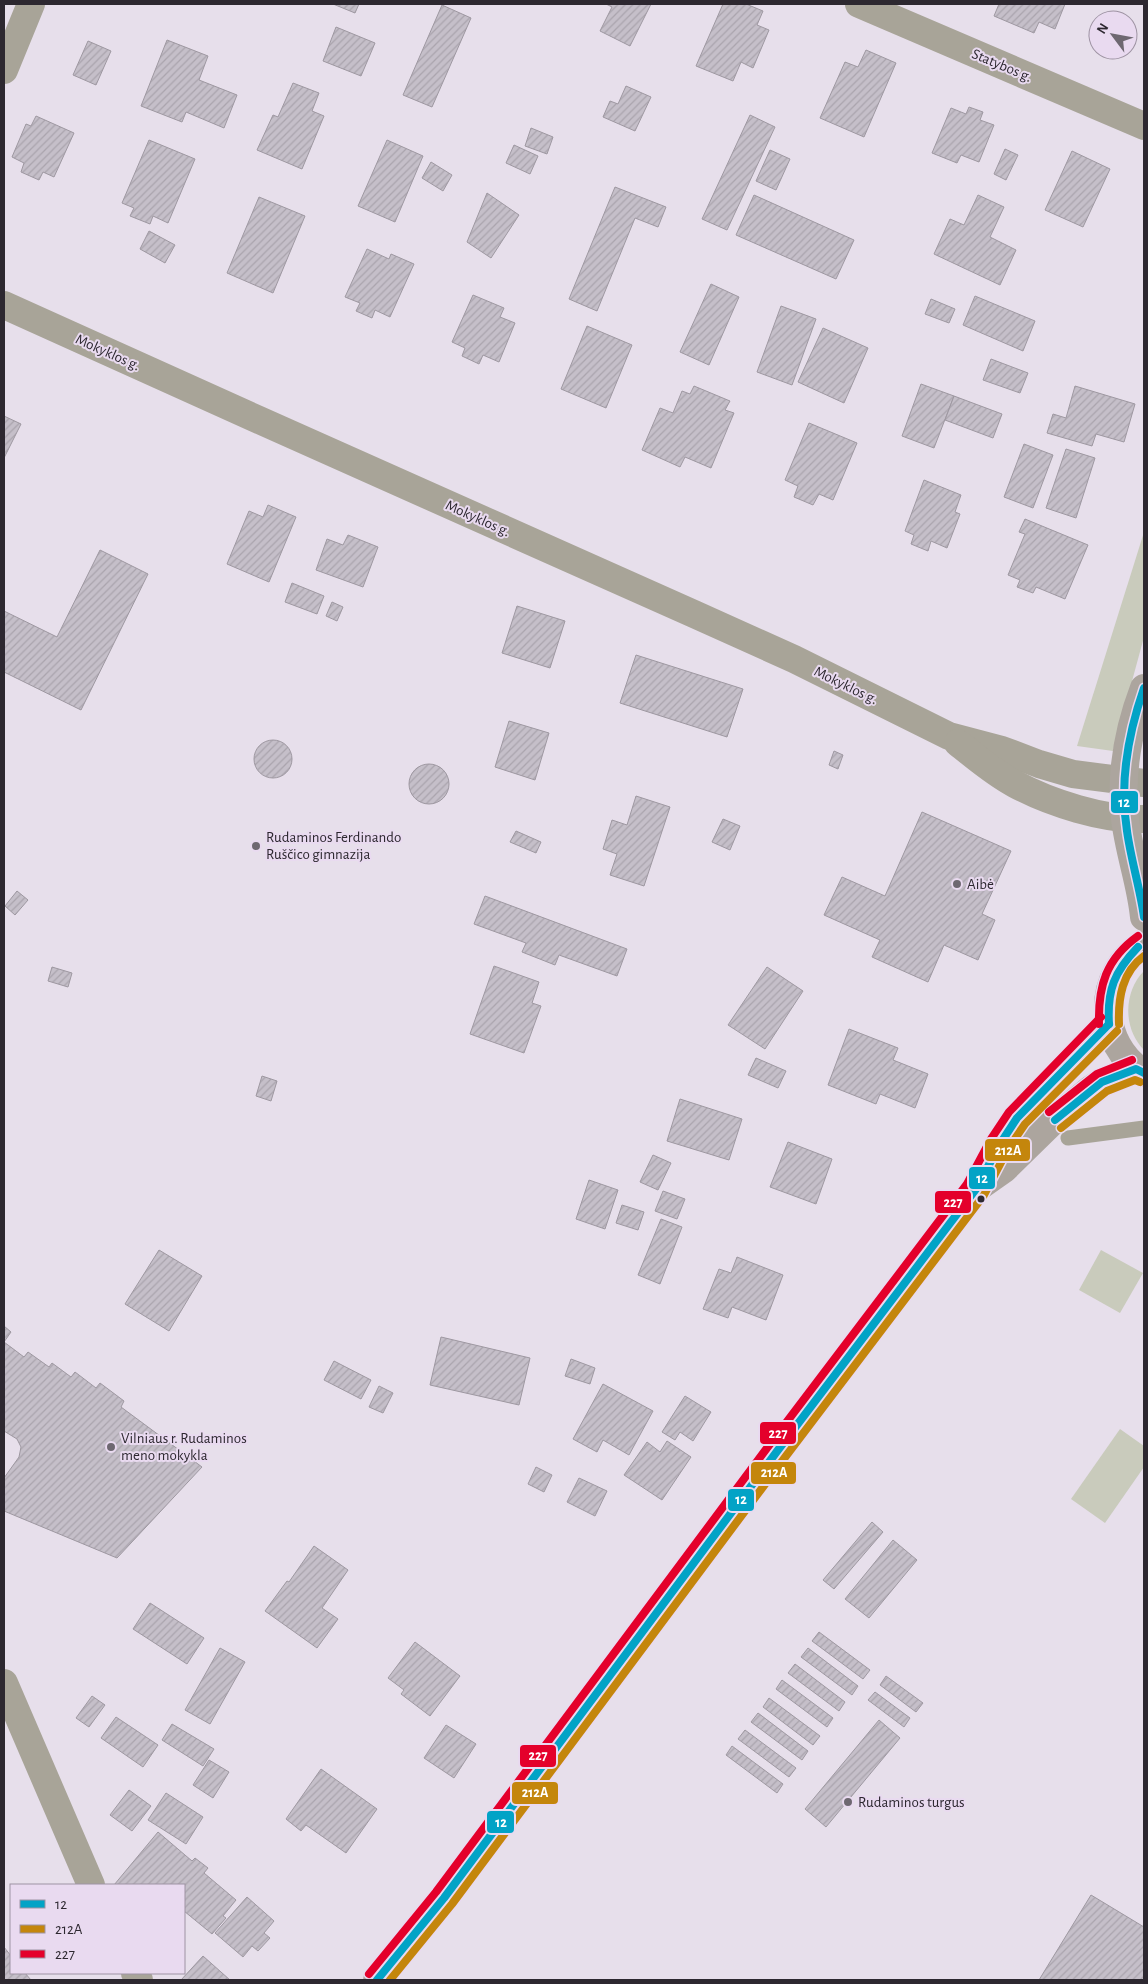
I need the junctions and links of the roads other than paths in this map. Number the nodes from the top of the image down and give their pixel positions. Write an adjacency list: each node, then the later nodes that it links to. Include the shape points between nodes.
1 (31, 4): 3 (street)
2 (859, 4): 4 (street, Statybos g.)
3 (4, 70)
4 (1144, 126)
5 (4, 305): 7 (street, Mokyklos g., via 730,630)
6 (1144, 688): 8 (main road, via 1128,744)
7 (949, 736): 8 (street, Mokyklos g., via 1073,774); 9 (street, Mokyklos g., via 1015,784 1099,815)
8 (1134, 782): 9 (main road)
9 (1135, 819): 10 (main road)
10 (1144, 917)
11 (1142, 937): 12 (main road, via 1116,973 1110,989)
12 (1108, 1024): 13 (main road, via 1124,1056); 16 (main road, via 1093,1044 1018,1117 991,1156)
13 (1140, 1071): 16 (main road, via 1102,1082 1090,1090 1004,1169)
14 (1144, 1128): 15 (lane)
15 (1068, 1138)
16 (976, 1189): 19 (main road)
17 (4, 1683): 18 (street)
18 (91, 1884)
19 (387, 1977)

